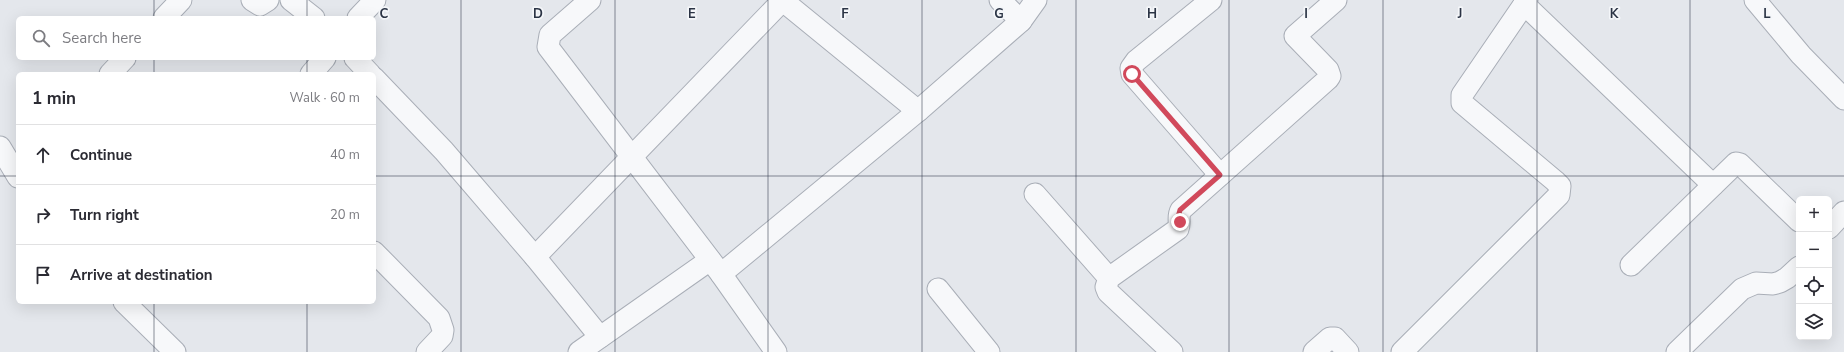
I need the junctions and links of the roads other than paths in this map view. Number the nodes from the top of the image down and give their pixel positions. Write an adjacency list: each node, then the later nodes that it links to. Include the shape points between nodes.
1 (181, 0): 14 (street)
2 (252, 0): 3 (street, via 260,5)
3 (268, 0)
4 (291, 0): 15 (street)
5 (375, 0): 16 (street)
6 (590, 0): 28 (street, via 550,35 548,47)
7 (783, 0): 26 (street); 28 (street)
8 (1000, 0): 17 (street)
9 (1036, 0): 17 (street)
10 (1211, 0): 30 (street, via 1136,61 1131,68 1132,74)
11 (1336, 0): 30 (street, via 1295,36 1328,70 1330,76)
12 (1755, 0): 25 (street, via 1800,55)
13 (1526, 2): 31 (street); 53 (street, via 1461,100 1555,181 1560,186 1559,195)
14 (166, 16)
15 (311, 16)
16 (360, 16)
17 (1021, 21): 26 (street)
18 (123, 60): 21 (street)
19 (323, 60): 22 (street)
20 (357, 60): 23 (street)
21 (112, 72)
22 (313, 72)
23 (368, 72)
24 (376, 80): 37 (street, via 444,151)
25 (1844, 99)
26 (918, 112): 39 (street)
27 (0, 148): 29 (street)
28 (632, 157): 37 (street); 39 (street)
29 (16, 174)
30 (1220, 175): 41 (street, via 1180,210 1178,229)
31 (1713, 185): 34 (street, via 1734,164 1740,164); 38 (street)
32 (1035, 194): 41 (street)
33 (1844, 212): 35 (street)
34 (1796, 218)
35 (1832, 225)
36 (376, 254): 46 (street, via 439,318 442,336)
37 (535, 257): 44 (street)
38 (1631, 265)
39 (715, 267): 44 (street); 48 (street)
40 (1798, 268): 54 (street, via 1780,282 1756,283 1742,289)
41 (1109, 278): 50 (street, via 1106,288 1108,292)
42 (938, 289): 49 (street)
43 (126, 304): 45 (street)
44 (600, 338): 47 (street)
45 (174, 352)
46 (426, 352)
47 (579, 352)
48 (776, 352)
49 (989, 352)
50 (1172, 352)
51 (1314, 352): 52 (street, via 1330,338 1335,338)
52 (1348, 352)
53 (1402, 352)
54 (1677, 352)

